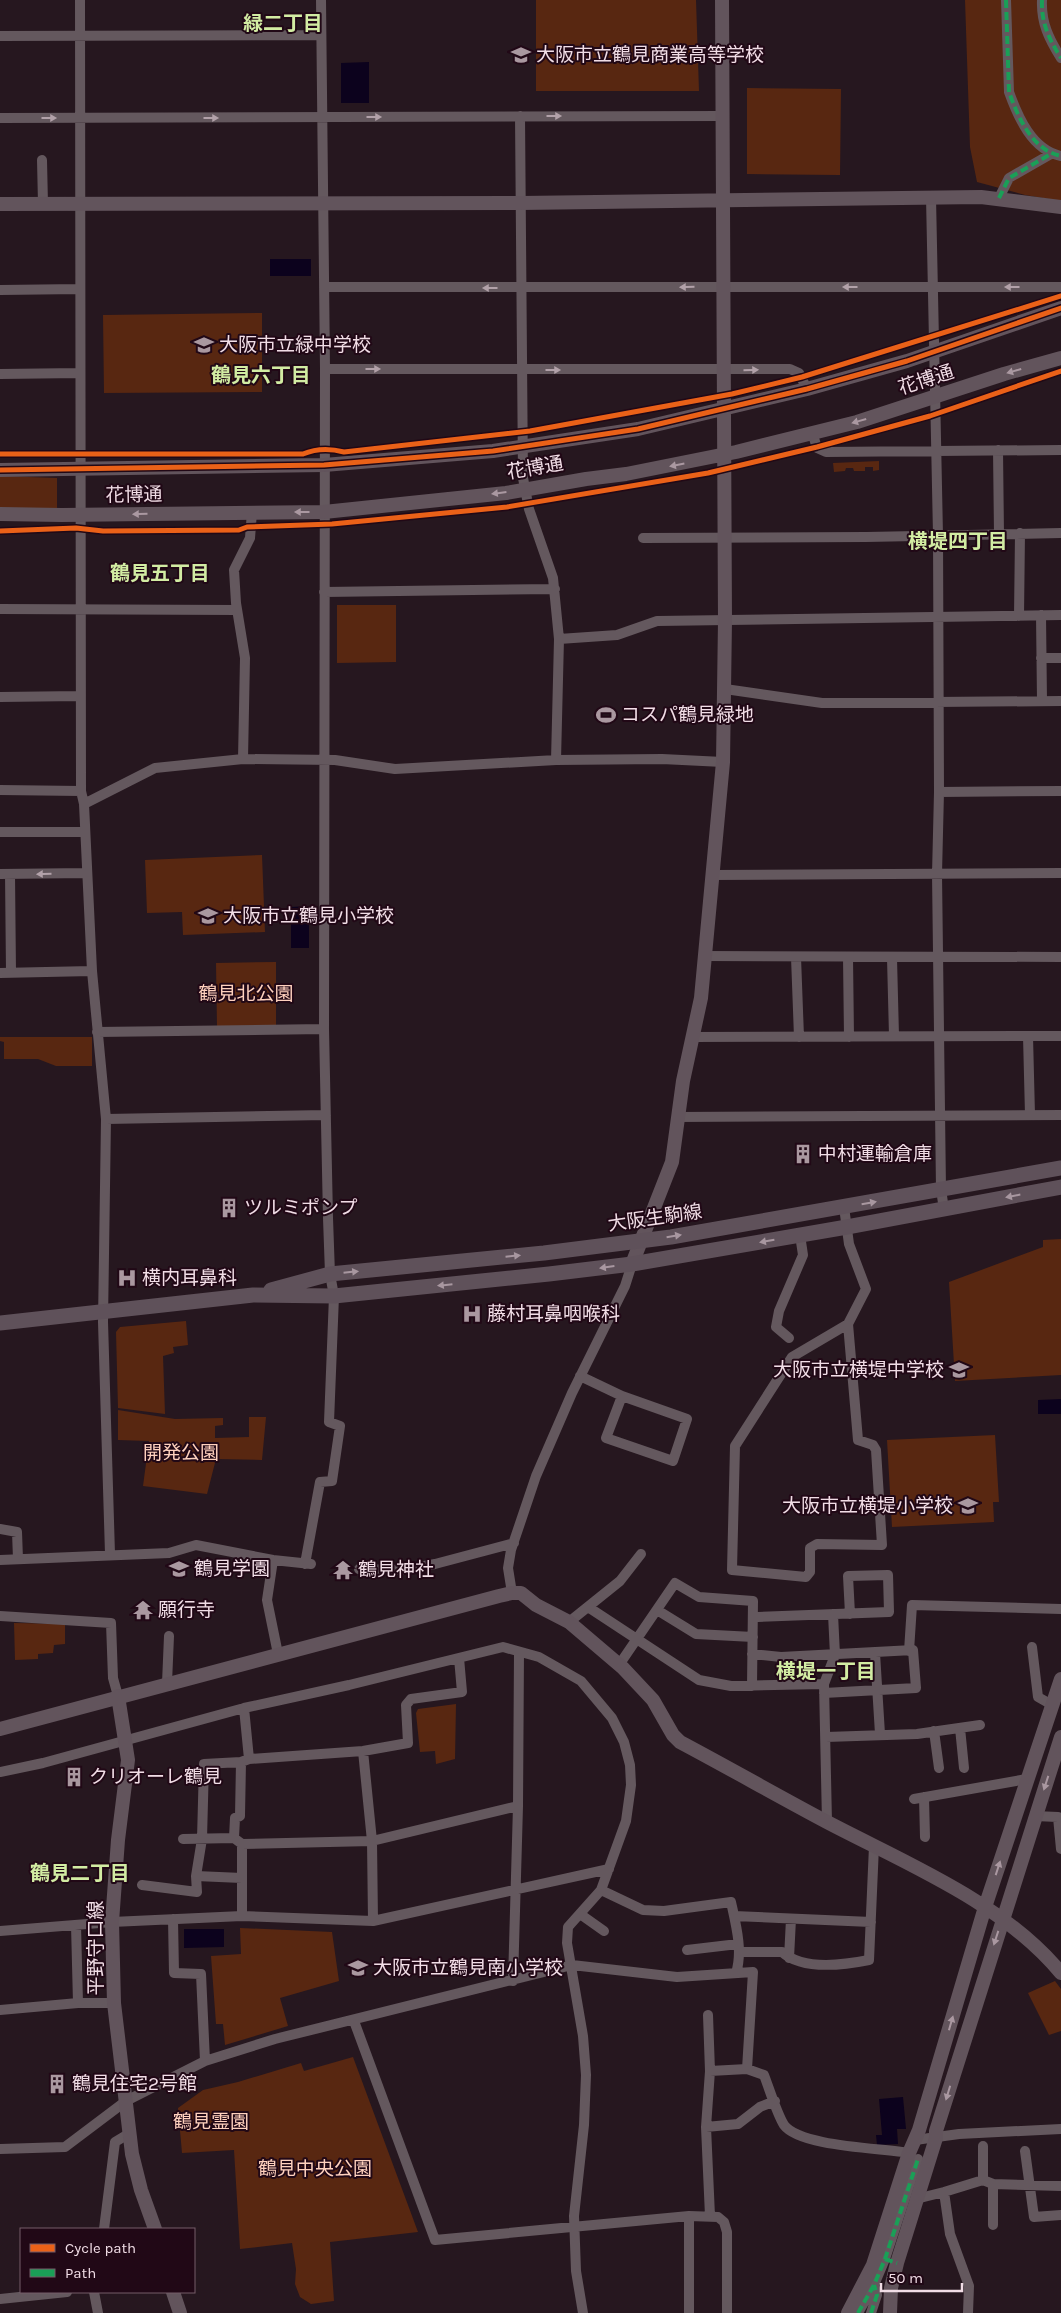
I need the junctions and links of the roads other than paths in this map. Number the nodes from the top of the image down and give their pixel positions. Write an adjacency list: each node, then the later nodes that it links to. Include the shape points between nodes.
1 (80, 0): 6 (street)
2 (321, 0): 7 (street)
3 (722, 0): 11 (street)
4 (1006, 0): 15 (street, via 1009,92 1028,133)
5 (1042, 0): 9 (street, via 1048,37)
6 (80, 35): 7 (street); 8 (street); 13 (street)
7 (321, 35): 14 (street)
8 (0, 36)
9 (1061, 58)
10 (520, 116): 11 (street, one-way to 11); 14 (street, one-way to 10); 20 (street)
11 (723, 116): 19 (street)
12 (0, 118): 13 (street, one-way to 13)
13 (81, 118): 14 (street, one-way to 14); 24 (street)
14 (322, 118): 21 (street)
15 (1056, 155): 18 (street, via 1009,178)
16 (42, 160): 23 (street)
17 (931, 197): 18 (street); 19 (street); 29 (street)
18 (999, 198): 25 (street)
19 (723, 201): 20 (street); 28 (street)
20 (521, 202): 21 (street); 30 (street)
21 (323, 203): 24 (street); 27 (street)
22 (0, 204): 23 (street)
23 (43, 204): 24 (street)
24 (81, 204): 31 (street)
25 (1061, 207)
26 (1061, 286): 29 (street, one-way to 29)
27 (324, 287): 30 (street, one-way to 27); 36 (street)
28 (723, 287): 29 (street, one-way to 28); 30 (street, one-way to 30); 38 (street)
29 (934, 287): 34 (street)
30 (521, 288): 37 (street)
31 (80, 289): 32 (street); 39 (street)
32 (0, 290)
33 (1061, 308): 34 (street, 花博通)
34 (935, 351): 41 (street, 花博通); 42 (street)
35 (1061, 358): 42 (street, 花博通, one-way to 42)
36 (324, 369): 37 (street, one-way to 37); 50 (street)
37 (521, 370): 38 (street, one-way to 38); 45 (street)
38 (724, 370): 41 (street, one-way to 41, via 795,370); 43 (street)
39 (80, 373): 40 (street); 52 (street)
40 (0, 374)
41 (807, 389): 43 (street, 花博通)
42 (935, 397): 44 (street, 花博通, one-way to 44, via 857,422); 46 (street)
43 (724, 409): 45 (street, 花博通, via 638,429); 49 (street)
44 (812, 432): 46 (street, via 817,447 823,452); 49 (street, 花博通)
45 (522, 446): 50 (street, 花博通); 53 (street)
46 (936, 450): 47 (street); 61 (street)
47 (998, 450): 48 (street); 60 (street)
48 (1061, 450)
49 (724, 454): 53 (street, 花博通, one-way to 53, via 626,474); 63 (street)
50 (324, 465): 52 (street, 花博通); 55 (street)
51 (0, 470): 52 (street, 花博通)
52 (79, 470): 57 (street)
53 (524, 489): 55 (street, 花博通, one-way to 55); 64 (street)
54 (252, 512): 55 (street, 花博通, one-way to 54); 57 (street, 花博通, one-way to 57); 68 (street, via 250,538 234,570)
55 (324, 512): 65 (street)
56 (0, 514): 57 (street, 花博通)
57 (80, 514): 66 (street)
58 (1020, 533): 59 (street); 60 (street); 70 (street)
59 (1061, 533)
60 (999, 534): 61 (street)
61 (938, 535): 63 (street); 72 (street)
62 (643, 538): 63 (street)
63 (724, 538): 73 (street)
64 (555, 589): 65 (street); 74 (street)
65 (324, 592): 84 (street)
66 (80, 608): 67 (street); 68 (street); 78 (street)
67 (0, 609)
68 (237, 610): 83 (street, via 245,658)
69 (1061, 615): 71 (street)
70 (1019, 616): 71 (street); 72 (street)
71 (1041, 616): 75 (street)
72 (938, 617): 73 (street); 80 (street)
73 (725, 620): 74 (street, via 657,621 616,635); 77 (street)
74 (559, 639): 85 (street)
75 (1041, 658): 76 (street); 81 (street)
76 (1061, 658)
77 (725, 689): 80 (street, via 822,703); 86 (street)
78 (80, 696): 79 (street); 88 (street)
79 (0, 697)
80 (939, 701): 81 (street); 90 (street)
81 (1042, 701): 82 (street)
82 (1061, 701)
83 (243, 759): 84 (street); 91 (street, via 155,768)
84 (323, 760): 85 (street, via 395,769); 108 (street)
85 (556, 760): 86 (street)
86 (723, 762): 98 (street)
87 (0, 790): 88 (street)
88 (81, 791): 91 (street)
89 (1061, 791): 90 (street)
90 (939, 792): 97 (street)
91 (84, 804): 93 (street)
92 (0, 832): 93 (street)
93 (85, 832): 94 (street)
94 (87, 873): 96 (street, one-way to 96); 105 (street)
95 (1061, 873): 97 (street)
96 (5, 874): 107 (street)
97 (937, 874): 98 (street); 104 (street)
98 (712, 875): 99 (street)
99 (704, 956): 100 (street); 114 (street, via 702,998)
100 (796, 957): 101 (street); 115 (street)
101 (848, 957): 103 (street); 116 (street)
102 (1061, 957): 104 (street)
103 (892, 958): 104 (street); 110 (street)
104 (938, 958): 111 (street)
105 (92, 971): 107 (street); 109 (street)
106 (0, 973): 107 (street)
107 (11, 973)
108 (324, 1029): 109 (street); 118 (street)
109 (97, 1032): 122 (street)
110 (894, 1036): 111 (street); 116 (street)
111 (940, 1036): 112 (street); 120 (street)
112 (1028, 1036): 113 (street); 119 (street)
113 (1061, 1036)
114 (693, 1037): 115 (street); 121 (street)
115 (799, 1037): 116 (street)
116 (848, 1037)
117 (1061, 1114): 119 (street)
118 (326, 1115): 122 (street); 132 (street)
119 (1030, 1115): 120 (street)
120 (942, 1116): 121 (street); 125 (street)
121 (677, 1117): 130 (street, via 672,1162)
122 (106, 1119): 135 (street)
123 (1061, 1168): 125 (main road, 大阪生駒線)
124 (1061, 1187): 127 (main road, 大阪生駒線, one-way to 127)
125 (941, 1190): 126 (main road, 大阪生駒線, one-way to 125); 127 (street)
126 (844, 1207): 128 (street); 130 (main road, 大阪生駒線, one-way to 126)
127 (944, 1210): 128 (main road, 大阪生駒線)
128 (847, 1227): 129 (main road, 大阪生駒線); 137 (street, via 849,1244 866,1289)
129 (800, 1235): 131 (main road, 大阪生駒線, one-way to 131); 138 (street, via 803,1255 779,1311 776,1327)
130 (642, 1241): 131 (street); 132 (main road, 大阪生駒線, one-way to 130)
131 (632, 1264): 134 (main road, 大阪生駒線, one-way to 134); 139 (street, via 625,1286)
132 (330, 1274): 133 (main road, 大阪生駒線); 134 (street)
133 (253, 1295): 134 (main road, 大阪生駒線); 135 (main road, 大阪生駒線)
134 (334, 1296): 147 (street, via 329,1422 340,1426 332,1481 320,1482 308,1564)
135 (104, 1311): 136 (main road, 大阪生駒線); 143 (street)
136 (0, 1323)
137 (848, 1324): 137 (street, via 858,1440 873,1445 876,1450 882,1545 817,1544 810,1548 810,1572 806,1577 732,1570 734,1446 792,1357)
138 (789, 1338)
139 (580, 1376): 140 (street); 142 (street, via 536,1476)
140 (622, 1396): 140 (street, via 688,1419 673,1461 606,1438)
141 (0, 1529): 145 (street, via 17,1532)
142 (514, 1543): 148 (street, via 403,1570); 149 (street, via 508,1568)
143 (110, 1554): 145 (street); 147 (street, via 168,1553 196,1545)
144 (641, 1554): 150 (street, via 620,1581)
145 (18, 1559): 146 (street)
146 (0, 1560)
147 (274, 1560): 165 (street, via 267,1600)
148 (359, 1570)
149 (512, 1592): 157 (street, via 521,1593); 165 (street)
150 (588, 1607): 157 (street); 160 (street)
151 (1061, 1609): 162 (street, via 912,1604)
152 (657, 1610): 156 (street, via 675,1583 700,1597 753,1601); 159 (street, via 696,1634); 160 (street)
153 (833, 1614): 154 (street); 156 (street); 167 (street)
154 (850, 1614): 154 (street, via 890,1612 888,1575 848,1576)
155 (0, 1616): 175 (street, via 111,1623 113,1678)
156 (753, 1617): 159 (street)
157 (568, 1622): 169 (street)
158 (169, 1636): 171 (street)
159 (753, 1637): 166 (street)
160 (638, 1640): 169 (street); 172 (street, via 699,1680)
161 (1032, 1647): 176 (street, via 1038,1697)
162 (909, 1650): 164 (street); 174 (street, via 913,1650 916,1688)
163 (519, 1652): 168 (street, via 503,1647); 192 (street); 202 (street, via 539,1657 580,1681 612,1718 624,1742 630,1765 630,1804)
164 (875, 1653): 167 (street); 174 (street)
165 (278, 1654): 171 (street)
166 (752, 1654): 167 (street); 172 (street)
167 (835, 1656): 173 (street)
168 (459, 1658): 177 (street); 186 (street, via 462,1692 411,1699 406,1705 408,1743)
169 (619, 1665): 194 (street, via 653,1700 680,1742)
170 (1061, 1679): 176 (street)
171 (167, 1684): 175 (street)
172 (752, 1686): 173 (street)
173 (824, 1689): 174 (street); 184 (street)
174 (879, 1690): 182 (street)
175 (118, 1696): 180 (street); 185 (street, 平野守口線)
176 (1052, 1704): 191 (street)
177 (244, 1708): 185 (street); 187 (street)
178 (980, 1725): 179 (street)
179 (960, 1728): 181 (street); 189 (street)
180 (0, 1729)
181 (934, 1731): 182 (street); 188 (street)
182 (880, 1734): 184 (street)
183 (1061, 1737): 193 (street, one-way to 193)
184 (826, 1738): 194 (street)
185 (126, 1739): 190 (street); 216 (street, 平野守口線, via 127,1777)
186 (363, 1751): 187 (street); 199 (street)
187 (245, 1760): 197 (street, via 204,1764); 198 (street, via 240,1816 235,1818)
188 (939, 1768)
189 (964, 1768)
190 (0, 1772)
191 (1027, 1779): 195 (street, via 919,1798); 208 (street, one-way to 191)
192 (518, 1806): 199 (street); 206 (street)
193 (1035, 1816): 201 (street, via 1058,1817); 212 (street)
194 (827, 1822): 200 (street)
195 (925, 1837)
196 (183, 1839): 197 (street)
197 (202, 1839): 198 (street); 203 (street)
198 (238, 1841): 199 (street); 204 (street)
199 (372, 1841): 215 (street)
200 (874, 1846): 208 (street); 217 (street)
201 (1061, 1849)
202 (609, 1869): 206 (street); 207 (street)
203 (196, 1876): 204 (street); 205 (street, via 197,1892)
204 (242, 1878): 210 (street)
205 (142, 1885)
206 (516, 1890): 215 (street); 227 (street)
207 (601, 1890): 209 (street); 211 (street, via 643,1910 664,1911 730,1902)
208 (985, 1907): 212 (street); 244 (street, one-way to 208)
209 (580, 1914): 220 (street); 224 (street, via 568,1927 567,1943)
210 (242, 1916): 213 (street); 215 (street)
211 (734, 1916): 214 (street); 221 (street)
212 (1003, 1918): 225 (street, via 1042,1950); 241 (street, one-way to 241)
213 (173, 1919): 216 (street); 233 (street, via 174,1973 201,1974)
214 (791, 1919): 217 (street); 223 (street)
215 (374, 1920)
216 (112, 1922): 218 (street); 229 (street, 平野守口線)
217 (871, 1922): 223 (street, via 869,1960 825,1965)
218 (76, 1925): 219 (street); 228 (street)
219 (0, 1931)
220 (604, 1931)
221 (739, 1948): 222 (street); 223 (street, via 782,1952); 226 (street)
222 (687, 1950)
223 (788, 1958)
224 (572, 1965): 226 (street, via 677,1976); 227 (street); 258 (street, via 583,2036 586,2087)
225 (1061, 1972)
226 (736, 1973): 234 (street, via 753,1972)
227 (513, 1981): 232 (street)
228 (78, 2003): 229 (street); 230 (street)
229 (114, 2003): 236 (street, 平野守口線)
230 (0, 2010)
231 (708, 2015): 235 (street)
232 (354, 2021): 233 (street, via 275,2039); 258 (street, via 435,2240)
233 (206, 2061): 236 (street)
234 (748, 2069): 235 (street); 237 (street, via 764,2075)
235 (710, 2071): 238 (street)
236 (126, 2101): 240 (street, 平野守口線); 243 (street, via 65,2148)
237 (775, 2102): 238 (street, via 760,2107 738,2124); 244 (street, via 784,2125 797,2134 845,2147)
238 (706, 2128): 254 (street)
239 (1061, 2129): 241 (street)
240 (130, 2134): 256 (street, via 115,2142); 257 (street, 平野守口線, via 141,2190)
241 (936, 2138): 244 (street); 251 (street)
242 (983, 2146): 246 (street)
243 (0, 2149)
244 (914, 2151): 259 (street); 270 (street, via 873,2266)
245 (1025, 2151): 248 (street)
246 (983, 2180): 247 (street); 250 (street)
247 (993, 2184): 248 (street); 255 (street)
248 (1031, 2185): 249 (street); 252 (street, via 1034,2217)
249 (1061, 2186)
250 (944, 2192): 251 (street); 274 (street, via 950,2234 970,2286)
251 (916, 2199): 259 (street)
252 (1061, 2215)
253 (690, 2216): 254 (street); 258 (street); 268 (street)
254 (710, 2216): 269 (street, via 721,2219 727,2232)
255 (993, 2225)
256 (104, 2228)
257 (155, 2228)
258 (574, 2228): 267 (street, via 576,2272)
259 (891, 2261): 260 (street); 273 (street)
260 (874, 2285): 271 (street); 272 (street, via 877,2295)
261 (57, 2293): 264 (street)
262 (94, 2293): 265 (street)
263 (173, 2293): 266 (street)
264 (0, 2299)
265 (98, 2313)
266 (180, 2313)
267 (583, 2313)
268 (689, 2313)
269 (728, 2313)
270 (848, 2313)
271 (858, 2313)
272 (871, 2313)
273 (890, 2313)
274 (968, 2313)

